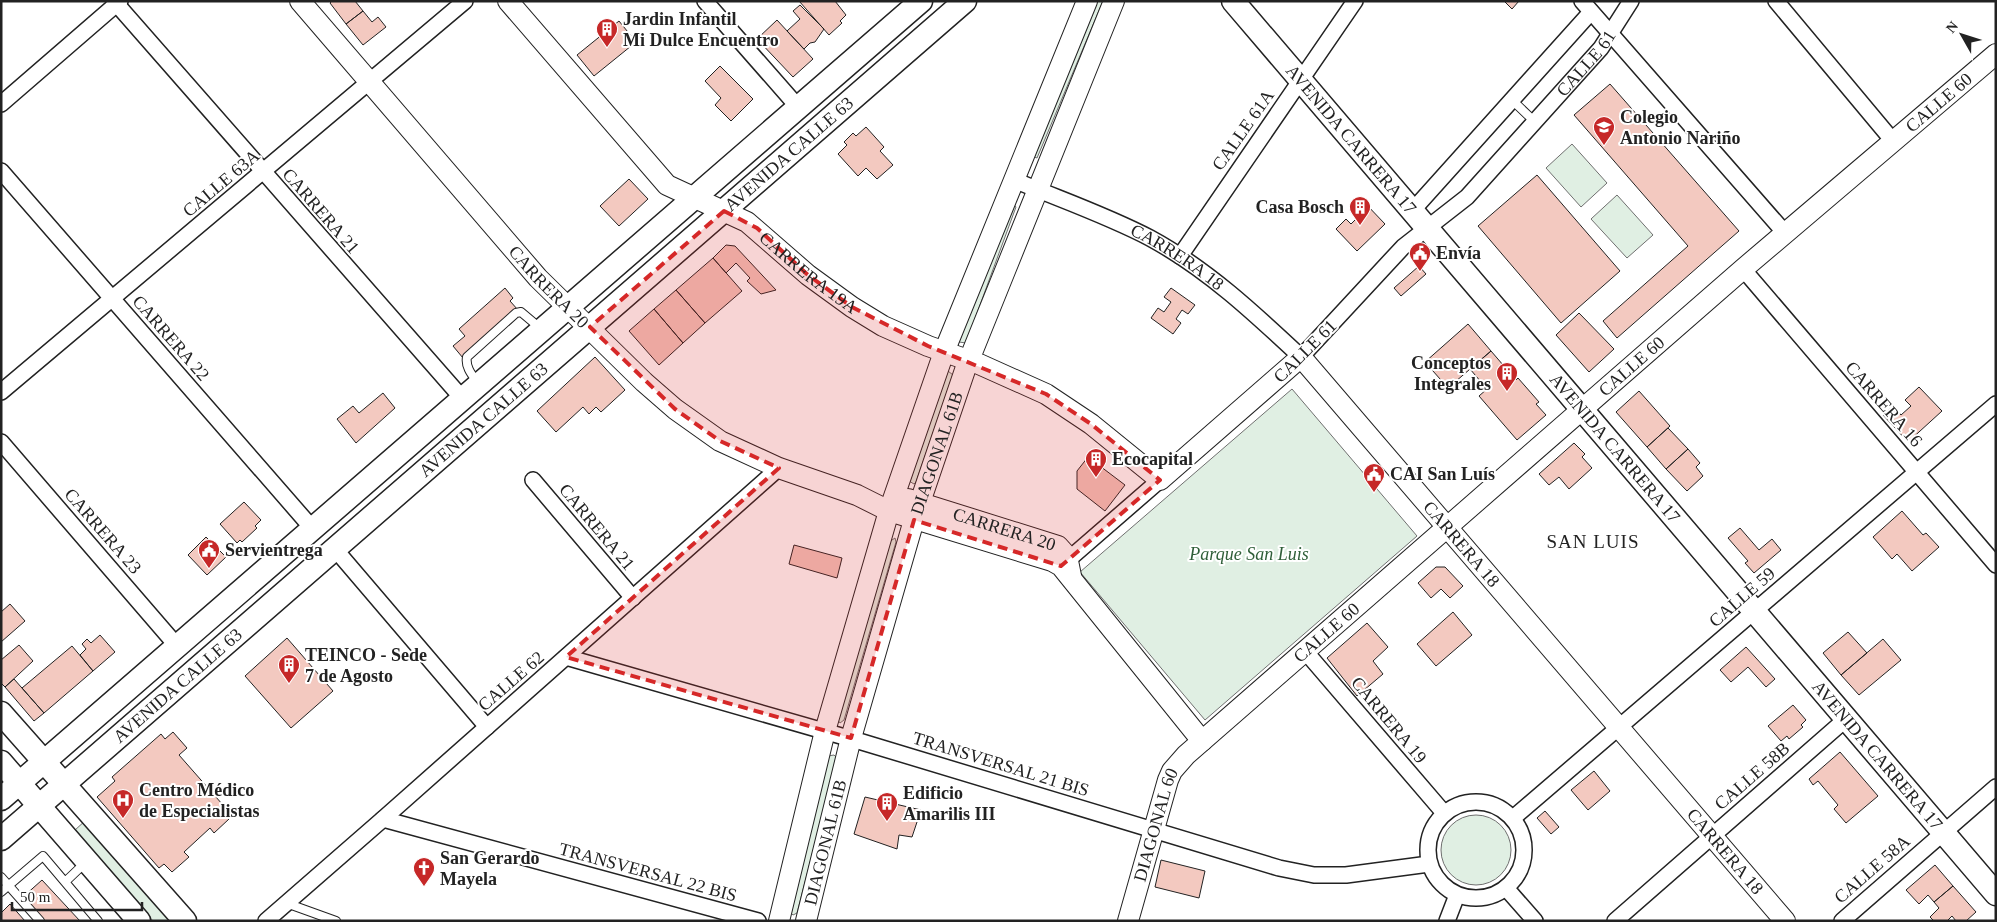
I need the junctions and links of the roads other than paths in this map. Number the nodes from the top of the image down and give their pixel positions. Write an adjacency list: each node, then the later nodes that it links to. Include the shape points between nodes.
1 (300, 1): 18 (street, CARRERA 20)
2 (465, 1): 18 (street, CALLE 63A)
3 (508, 1): 28 (street, CARRERA 19A, via 662,181)
4 (705, 1): 21 (street)
5 (965, 1): 30 (main road, AVENIDA CALLE 63)
6 (1087, 1): 26 (street, DIAGONAL 61B)
7 (1114, 1): 27 (street, DIAGONAL 61B)
8 (1233, 1): 17 (main road, AVENIDA CARRERA 17)
9 (1355, 1): 17 (street, CALLE 61A)
10 (1631, 1): 15 (street, CALLE 61)
11 (1776, 1): 23 (street)
12 (117, 2): 20 (street); 25 (street, CARRERA 21)
13 (916, 3): 21 (main road, AVENIDA CALLE 63)
14 (1587, 6): 15 (street); 19 (street, CALLE 61)
15 (1610, 33): 22 (street, CALLE 61); 32 (street)
16 (1996, 54): 23 (street, CALLE 60)
17 (1301, 79): 29 (main road, AVENIDA CARRERA 17); 33 (street, CALLE 61A)
18 (370, 82): 25 (street, CALLE 63A); 36 (street, CARRERA 20, via 538,278)
19 (1512, 100): 22 (lane); 29 (street, CALLE 61)
20 (1, 104)
21 (798, 108): 28 (main road, AVENIDA CALLE 63)
22 (1535, 122): 31 (street, CALLE 61, via 1467,197)
23 (1893, 141): 32 (street, CALLE 60)
24 (1, 171): 35 (street, CARRERA 22)
25 (262, 172): 35 (street, CALLE 63A); 42 (street, CARRERA 21)
26 (1014, 180): 27 (street, CARRERA 18); 38 (street, DIAGONAL 61B)
27 (1038, 190): 33 (street, CARRERA 18, via 1120,223); 40 (street, DIAGONAL 61B)
28 (694, 198): 30 (street, CARRERA 19A); 36 (main road, AVENIDA CALLE 63)
29 (1413, 210): 31 (main road, AVENIDA CARRERA 17)
30 (724, 211): 37 (main road, AVENIDA CALLE 63); 38 (street, CARRERA 19A, via 757,228 808,275 852,307 883,326)
31 (1428, 228): 39 (street, CALLE 61, via 1404,247); 44 (main road, AVENIDA CARRERA 17)
32 (1786, 233): 34 (street, CALLE 60)
33 (1180, 256): 39 (street, CARRERA 18, via 1224,288)
34 (1743, 269): 44 (street, CALLE 60); 46 (street, CARRERA 16)
35 (112, 299): 41 (street, CALLE 63A); 53 (street, CARRERA 22)
36 (568, 307): 37 (street, CARRERA 20); 42 (main road, AVENIDA CALLE 63)
37 (590, 327): 47 (street, CARRERA 20, via 682,415); 54 (main road, AVENIDA CALLE 63)
38 (944, 352): 40 (street, CARRERA 19A); 50 (street, DIAGONAL 61B)
39 (1301, 357): 49 (street, CALLE 61); 52 (street, CARRERA 18)
40 (969, 361): 49 (street, CARRERA 19A, via 1046,394 1091,424); 51 (street, DIAGONAL 61B)
41 (1, 392)
42 (462, 398): 53 (main road, AVENIDA CALLE 63)
43 (1996, 404): 46 (street, CALLE 59)
44 (1582, 410): 52 (street, CALLE 60); 58 (main road, AVENIDA CARRERA 17)
45 (1, 442): 59 (street, CARRERA 23)
46 (1917, 471): 55 (street, CARRERA 16); 58 (street, CALLE 59)
47 (773, 473): 50 (street, CARRERA 20); 57 (street, CALLE 62)
48 (533, 480): 57 (street, CARRERA 21)
49 (1160, 480): 56 (street, CALLE 61)
50 (892, 503): 51 (street, CARRERA 20); 66 (street, DIAGONAL 61B)
51 (917, 511): 56 (street, CARRERA 20); 67 (street, DIAGONAL 61B)
52 (1447, 527): 60 (street, CALLE 60); 65 (street, CARRERA 18)
53 (312, 528): 59 (main road, AVENIDA CALLE 63)
54 (335, 549): 64 (street); 72 (main road, AVENIDA CALLE 63)
55 (1996, 565)
56 (1067, 568): 68 (street, CARRERA 20)
57 (633, 598): 61 (street, CALLE 62)
58 (1754, 611): 63 (main road, AVENIDA CARRERA 17); 65 (street, CALLE 59)
59 (177, 646): 70 (main road, AVENIDA CALLE 63)
60 (1305, 651): 68 (street, CALLE 60); 76 (street, CARRERA 19)
61 (566, 657): 64 (street, CALLE 62); 66 (street, TRANSVERSAL 21 BIS)
62 (1, 713): 70 (main road)
63 (1846, 719): 80 (main road, AVENIDA CARRERA 17); 81 (street, CALLE 58B)
64 (487, 727): 78 (street, CALLE 62)
65 (1619, 728): 77 (street, CALLE 59); 81 (street, CARRERA 18)
66 (826, 731): 67 (street, TRANSVERSAL 21 BIS); 100 (street, DIAGONAL 61B)
67 (851, 738): 79 (street, TRANSVERSAL 21 BIS); 101 (street, DIAGONAL 61B)
68 (1202, 741): 79 (street, DIAGONAL 60, via 1172,771)
69 (1, 762): 71 (main road)
70 (44, 762): 71 (main road, AVENIDA CALLE 63); 72 (main road)
71 (20, 783): 74 (main road, AVENIDA CALLE 63); 75 (main road)
72 (64, 785): 75 (main road, AVENIDA CALLE 63); 96 (main road)
73 (1996, 787): 80 (street, CALLE 58A)
74 (1, 799)
75 (40, 806): 82 (main road, AVENIDA CALLE 63); 83 (main road)
76 (1444, 813): 77 (street, via 1463,803 1485,802); 84 (street, via 1429,837)
77 (1513, 818): 88 (street, via 1523,838 1524,854 1519,870)
78 (383, 819): 92 (street, CALLE 62); 99 (street, TRANSVERSAL 22 BIS)
79 (1154, 829): 84 (street, TRANSVERSAL 21 BIS, via 1279,868 1314,875 1346,875); 102 (street, DIAGONAL 60)
80 (1944, 833): 90 (main road, AVENIDA CARRERA 17); 107 (street, CALLE 58A)
81 (1712, 836): 105 (street, CALLE 58B); 106 (street, CARRERA 18)
82 (1, 839)
83 (88, 861): 86 (lane); 95 (main road)
84 (1429, 864): 91 (street, via 1439,883)
85 (1, 877): 87 (lane)
86 (65, 882): 87 (lane, via 43,856); 94 (lane)
87 (9, 886): 89 (lane); 93 (lane)
88 (1506, 888): 91 (street, via 1482,898); 104 (street)
89 (1, 892)
90 (1996, 894)
91 (1457, 895): 103 (street)
92 (286, 903): 97 (street, CALLE 62); 98 (lane)
93 (40, 921)
94 (98, 921)
95 (139, 921)
96 (185, 921)
97 (266, 921)
98 (336, 921)
99 (758, 921)
100 (780, 921)
101 (806, 921)
102 (1128, 921)
103 (1447, 921)
104 (1535, 921)
105 (1615, 921)
106 (1785, 921)
107 (1842, 921)

